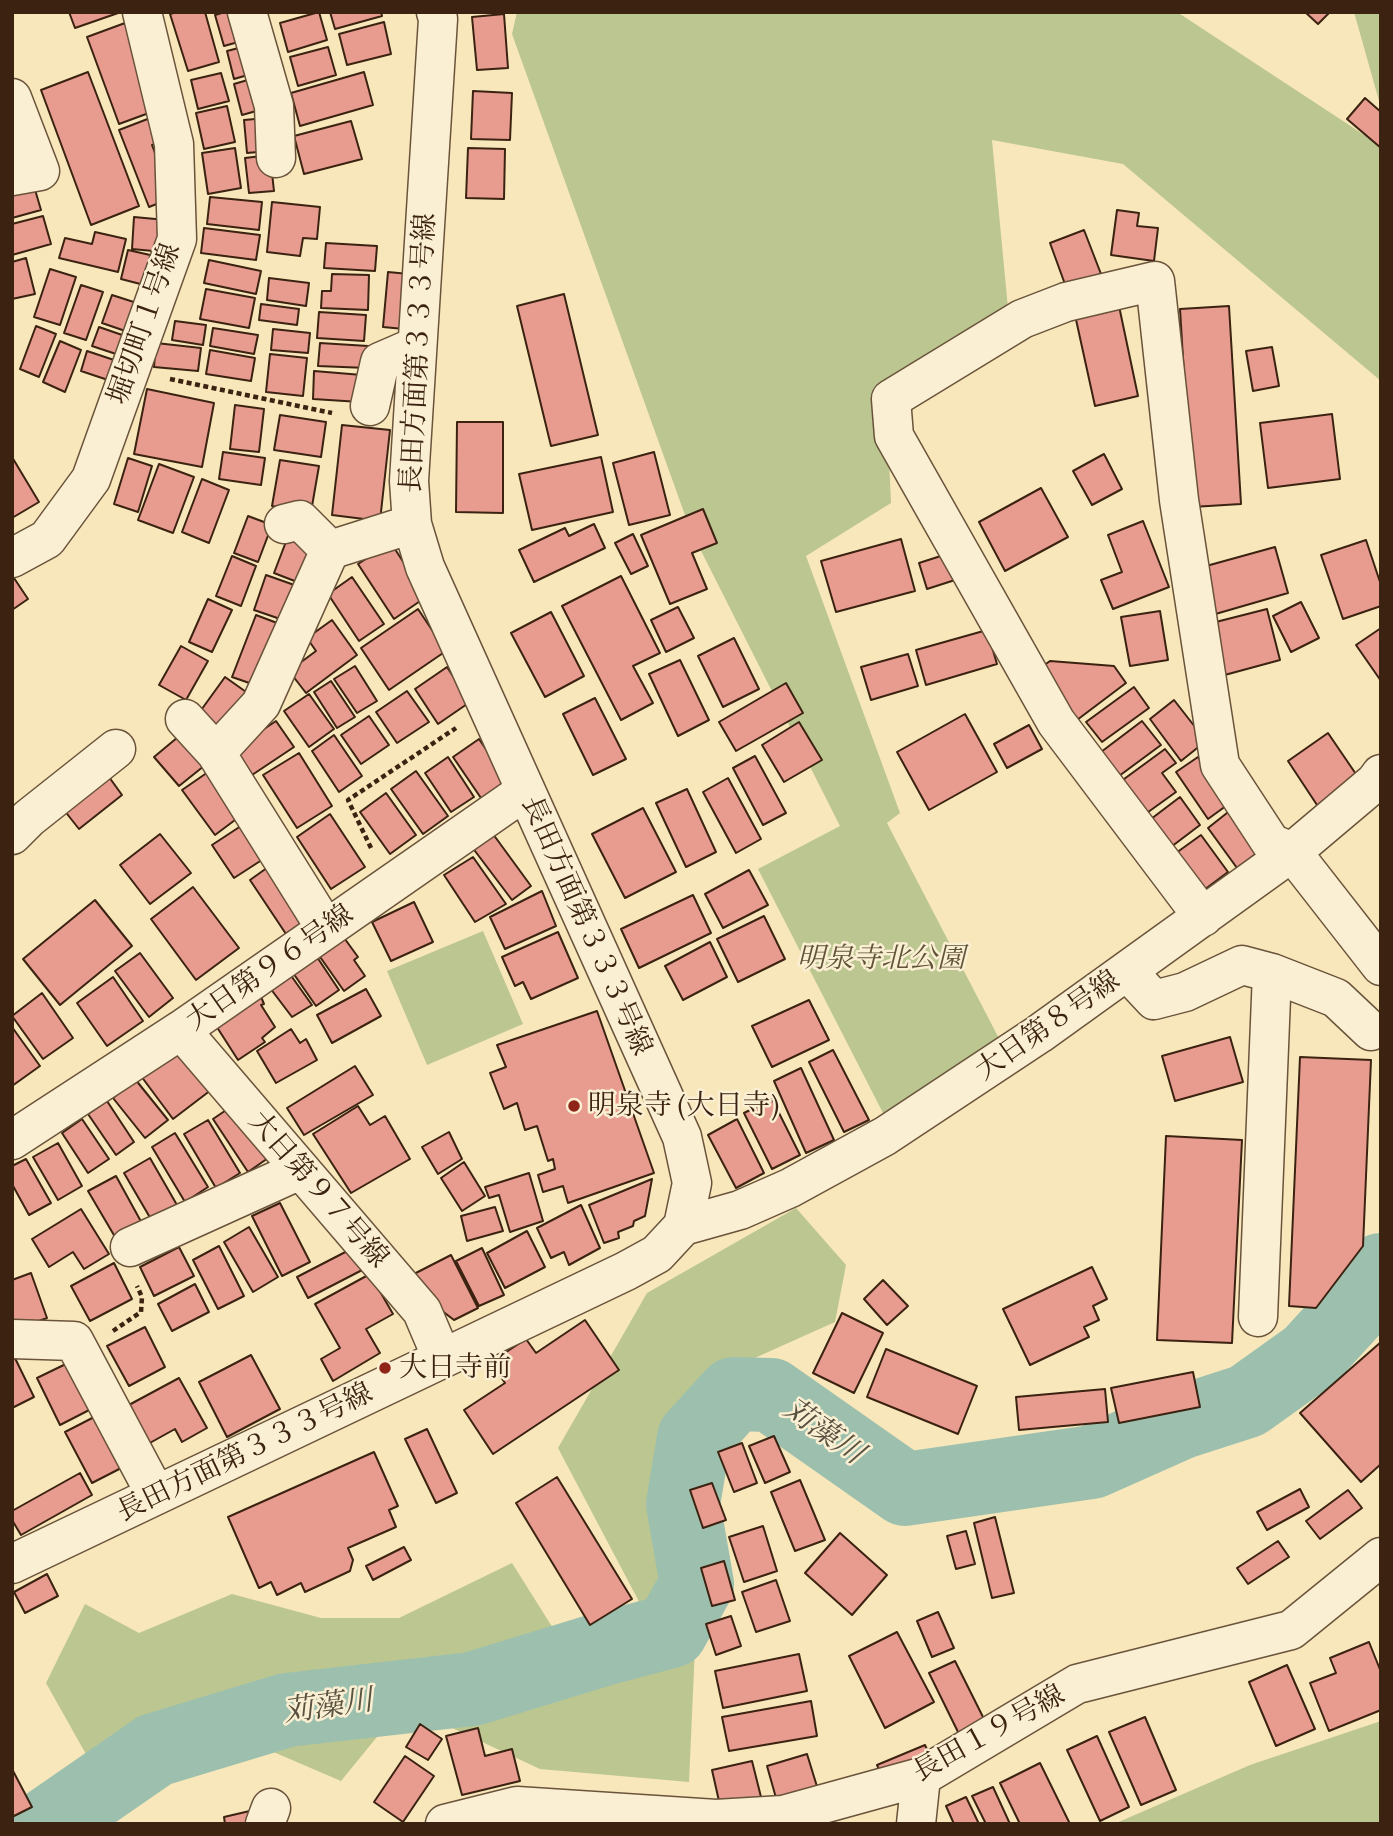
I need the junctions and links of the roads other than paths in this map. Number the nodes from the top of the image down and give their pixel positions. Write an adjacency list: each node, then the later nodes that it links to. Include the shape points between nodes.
1 (142, 12): 12 (street, 堀切町１号線, via 174,144 177,239 143,372 91,479 47,540)
2 (247, 12): 5 (street, via 274,106)
3 (436, 12): 7 (street, 長田方面第３３３号線)
4 (12, 98): 6 (street, via 40,171)
5 (276, 158)
6 (12, 176)
7 (417, 346): 8 (street, via 380,362); 10 (street, 長田方面第３３３号線, via 409,481)
8 (370, 406)
9 (284, 524): 11 (street, via 300,520)
10 (412, 524): 11 (street); 17 (street, 長田方面第３３３号線, via 425,567)
11 (330, 550): 15 (street, via 261,704)
12 (12, 558)
13 (185, 719): 15 (street)
14 (116, 749): 18 (street)
15 (216, 753): 21 (street)
16 (1381, 774): 19 (street, 大日第８号線)
17 (525, 791): 21 (street, 大日第９６号線); 29 (street, 長田方面第３３３号線, via 681,1137 692,1183)
18 (12, 835)
19 (1292, 852): 20 (street, 大日第８号線); 20 (street, via 1271,843 1220,765 1179,500 1155,281 1066,302 1022,319 891,399 894,436 1056,722); 22 (street)
20 (1203, 917): 23 (street, 大日第８号線)
21 (326, 929): 25 (street, 大日第９６号線)
22 (1381, 966)
23 (1127, 971): 24 (street, via 1154,1000 1185,992 1242,965); 29 (street, 大日第８号線, via 885,1136 778,1194)
24 (1272, 973): 26 (street, via 1336,998); 31 (street)
25 (181, 1030): 27 (street, 大日第９６号線); 28 (street, 大日第９７号線)
26 (1371, 1031)
27 (12, 1140)
28 (300, 1170): 30 (street); 33 (street, 大日第９７号線, via 422,1311)
29 (683, 1226): 33 (street, 長田方面第３３３号線, via 657,1254)
30 (130, 1247)
31 (1258, 1317)
32 (12, 1339): 34 (street, via 77,1346)
33 (442, 1358): 34 (street, 長田方面第３３３号線)
34 (156, 1495): 36 (street, 長田方面第３３３号線)
35 (1381, 1557): 37 (street, 長田１９号線, via 1291,1630 1077,1684)
36 (12, 1564)
37 (920, 1777): 38 (street, 長田１９号線, via 783,1815 716,1819 517,1806); 39 (street)
38 (445, 1824)
39 (916, 1824)

